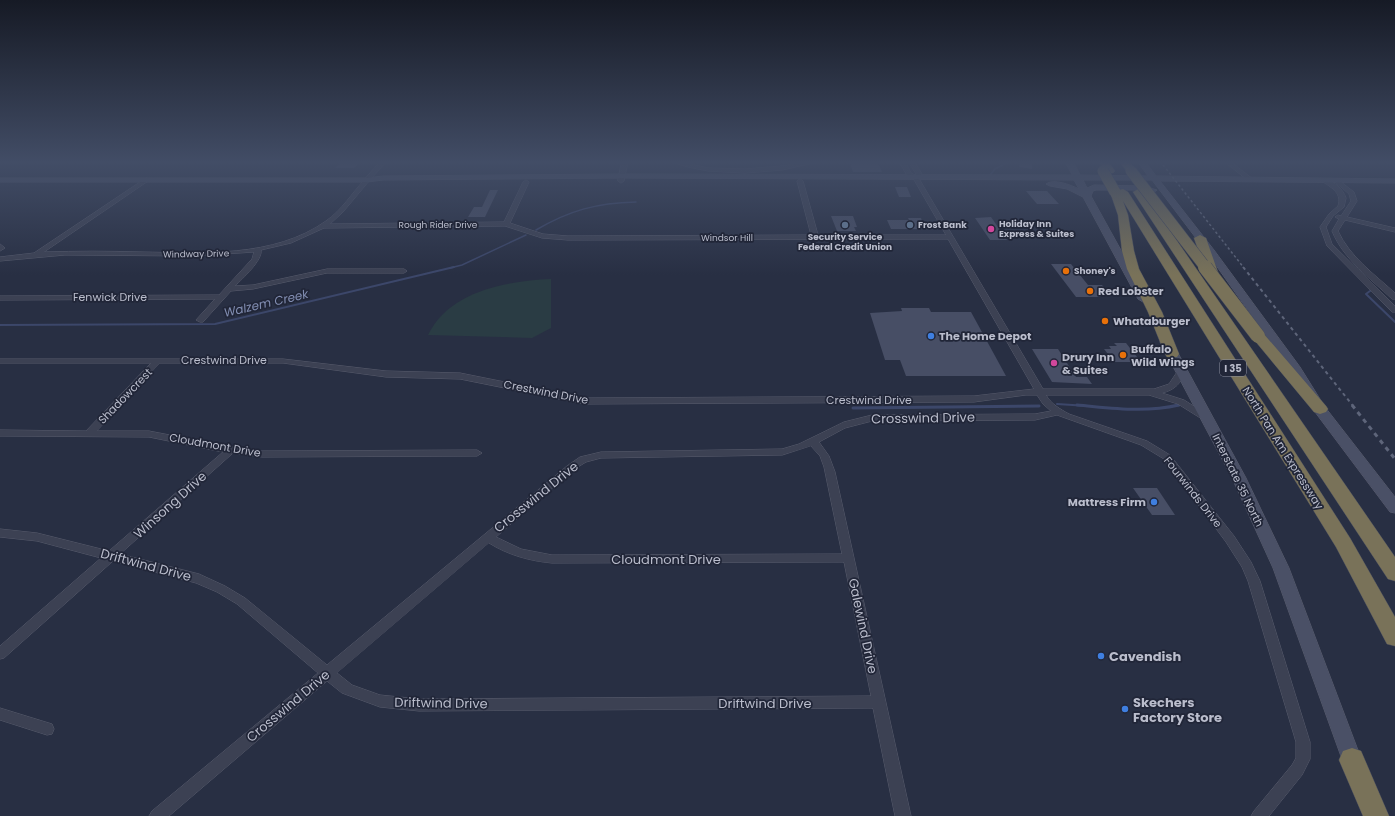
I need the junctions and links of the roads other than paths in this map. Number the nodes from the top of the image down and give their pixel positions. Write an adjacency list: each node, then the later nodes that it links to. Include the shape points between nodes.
1 (118, 199): 23 (street)
2 (350, 199): 17 (street, Windway Drive)
3 (518, 199): 16 (street)
4 (805, 199): 20 (street)
5 (928, 199): 19 (street, Fourwinds Drive)
6 (1089, 199): 32 (main road, Interstate 35 North)
7 (1120, 199): 32 (highway, via 1133,269 1155,312)
8 (1124, 199): 53 (highway, North Pan Am Expressway / I 35, via 1343,543)
9 (1143, 199): 38 (highway, North Pan Am Expressway / I 35)
10 (1150, 199): 39 (highway, bridge, via 1286,372)
11 (1170, 199): 21 (main road)
12 (1343, 199): 14 (street, via 1340,209)
13 (1354, 199): 15 (street)
14 (1331, 215): 15 (street); 30 (street, via 1323,227 1329,245)
15 (1343, 218): 18 (street); 28 (street, via 1335,231 1337,237 1350,255)
16 (506, 224): 17 (street, Rough Rider Drive); 20 (street, Windsor Hill, via 554,238)
17 (324, 226): 22 (street, Windway Drive, via 291,240)
18 (1395, 230)
19 (950, 237): 20 (street, Windsor Hill); 36 (street, Fourwinds Drive)
20 (815, 238)
21 (1200, 238): 38 (highway, via 1225,306); 39 (main road, via 1296,370)
22 (257, 249): 23 (street, Windway Drive, via 220,254); 26 (street, via 255,260)
23 (36, 255): 24 (street, Windway Drive)
24 (0, 259)
25 (404, 271): 26 (street, via 327,271 253,287)
26 (228, 289): 27 (street)
27 (220, 297): 29 (street, Fenwick Drive); 31 (street)
28 (1395, 297)
29 (0, 298)
30 (1395, 310)
31 (200, 320)
32 (1172, 354): 35 (main road, Interstate 35 North)
33 (159, 360): 34 (street, Crestwind Drive); 36 (street, Crestwind Drive, via 283,361 386,374 452,375 584,401 974,399); 42 (street, Shadowcrest)
34 (0, 361)
35 (1182, 371): 37 (street, Crestwind Drive, via 1178,380 1168,389); 41 (main road, Interstate 35 North)
36 (1040, 392): 37 (street, Crestwind Drive); 40 (street, Fourwinds Drive, via 1046,402)
37 (1140, 392): 41 (street, Crestwind Drive, via 1177,400 1193,407)
38 (1274, 392): 52 (highway, North Pan Am Expressway / I 35)
39 (1320, 409): 47 (main road)
40 (1058, 412): 44 (street, Crosswind Drive, via 1036,417 872,418 854,421 834,429); 62 (street, Fourwinds Drive, via 1144,443 1167,456 1247,565 1270,629 1303,742 1303,759 1297,770)
41 (1208, 419): 59 (main road, Interstate 35 North, via 1281,568)
42 (90, 432): 43 (street, Cloudmont Drive); 45 (street, Cloudmont Drive, via 149,434)
43 (0, 433)
44 (813, 442): 49 (street, Crosswind Drive, via 782,452 601,455 583,459); 51 (street, Galewind Drive, via 822,448 826,455)
45 (231, 450): 46 (street, Cloudmont Drive, via 262,454); 50 (street, Winsong Drive)
46 (477, 453)
47 (1395, 508)
48 (0, 532): 50 (street, Driftwind Drive, via 37,537)
49 (488, 537): 51 (street, Cloudmont Drive, via 519,554 552,559); 55 (street, Crosswind Drive)
50 (112, 556): 54 (street, Winsong Drive); 55 (street, Driftwind Drive, via 181,573 221,589 241,601)
51 (849, 558): 56 (street, Galewind Drive)
52 (1395, 573)
53 (1395, 637)
54 (0, 654)
55 (327, 673): 56 (street, Driftwind Drive, via 347,689 380,701 399,704); 60 (street, Crosswind Drive)
56 (879, 702): 61 (street, Galewind Drive)
57 (0, 714): 58 (street)
58 (47, 729)
59 (1352, 760): 63 (main road, Interstate 35 North); 64 (highway)
60 (157, 816)
61 (903, 816)
62 (1259, 816)
63 (1368, 816)
64 (1376, 816)

